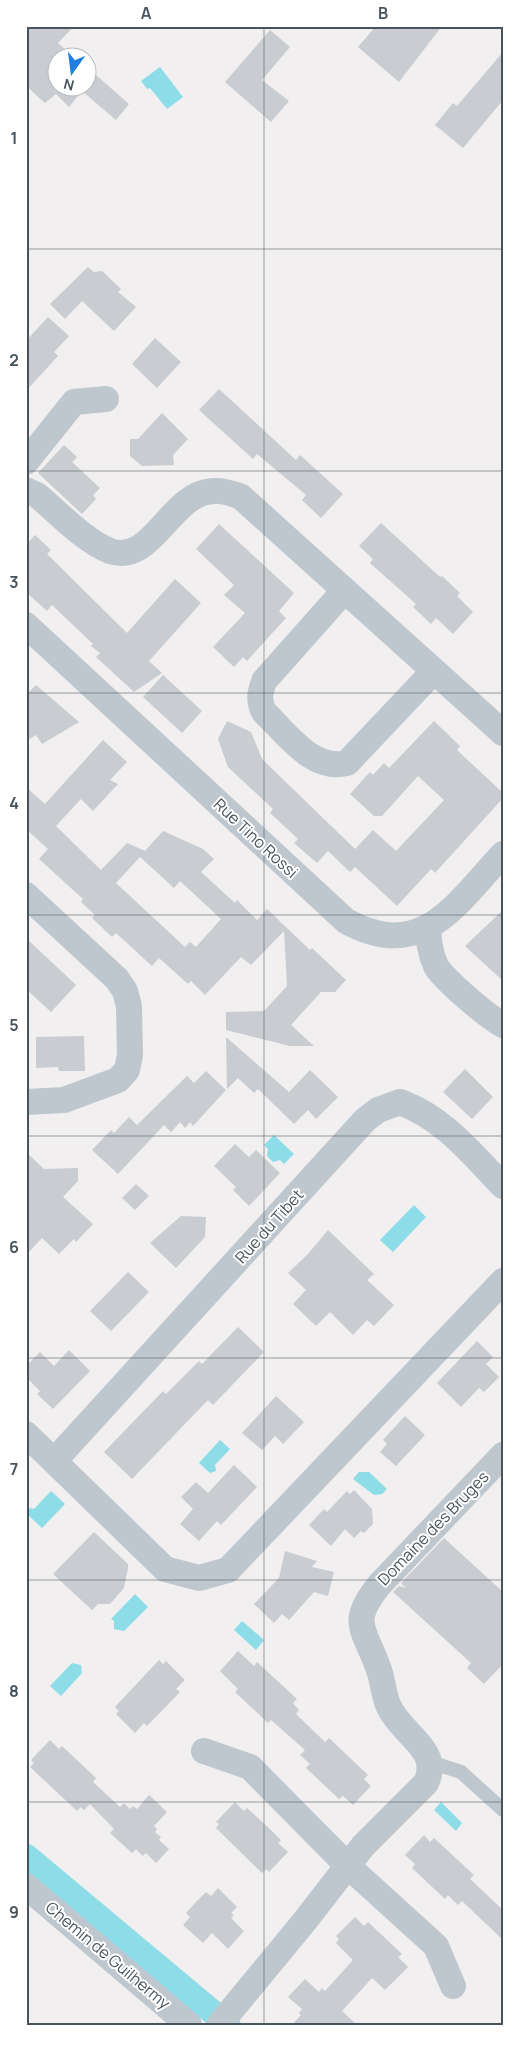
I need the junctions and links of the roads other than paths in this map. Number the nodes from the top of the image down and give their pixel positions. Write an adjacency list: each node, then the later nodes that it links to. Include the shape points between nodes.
1 (106, 399): 2 (street, via 74,402)
2 (26, 462)
3 (26, 490): 4 (street, via 37,495 98,545 113,552 141,548 185,501 198,494 213,491 240,496)
4 (344, 591): 6 (street); 6 (street, via 264,682 260,692 259,703 264,712 313,758 325,765 347,763)
5 (26, 625): 10 (street, Rue Tino Rossi, via 346,921 364,931 385,936)
6 (434, 671): 7 (street)
7 (503, 733)
8 (503, 854): 10 (street, Rue Tino Rossi, via 444,917)
9 (26, 895): 12 (street, via 117,978 129,1006 130,1055 127,1070 118,1080 64,1100)
10 (428, 928): 11 (street, via 429,948 437,968 490,1018)
11 (503, 1025)
12 (26, 1102)
13 (503, 1186): 17 (street, Rue du Tibet, via 441,1123 418,1109 400,1102 378,1110 365,1120)
14 (503, 1281): 17 (street, via 228,1570 199,1578 165,1569)
15 (26, 1434): 17 (street)
16 (503, 1455): 19 (street, Domaine des Bruges, via 380,1584 365,1602 361,1616 362,1632 379,1668 388,1707)
17 (55, 1460)
18 (204, 1751): 21 (street, via 250,1767)
19 (430, 1762): 20 (lane, via 461,1772); 21 (street, via 432,1772 426,1783 363,1846)
20 (503, 1810)
21 (349, 1867): 23 (street, via 436,1946); 24 (street)
22 (26, 1886): 25 (street, Chemin de Guilhermy)
23 (453, 1986)
24 (224, 2019)
25 (189, 2025)

